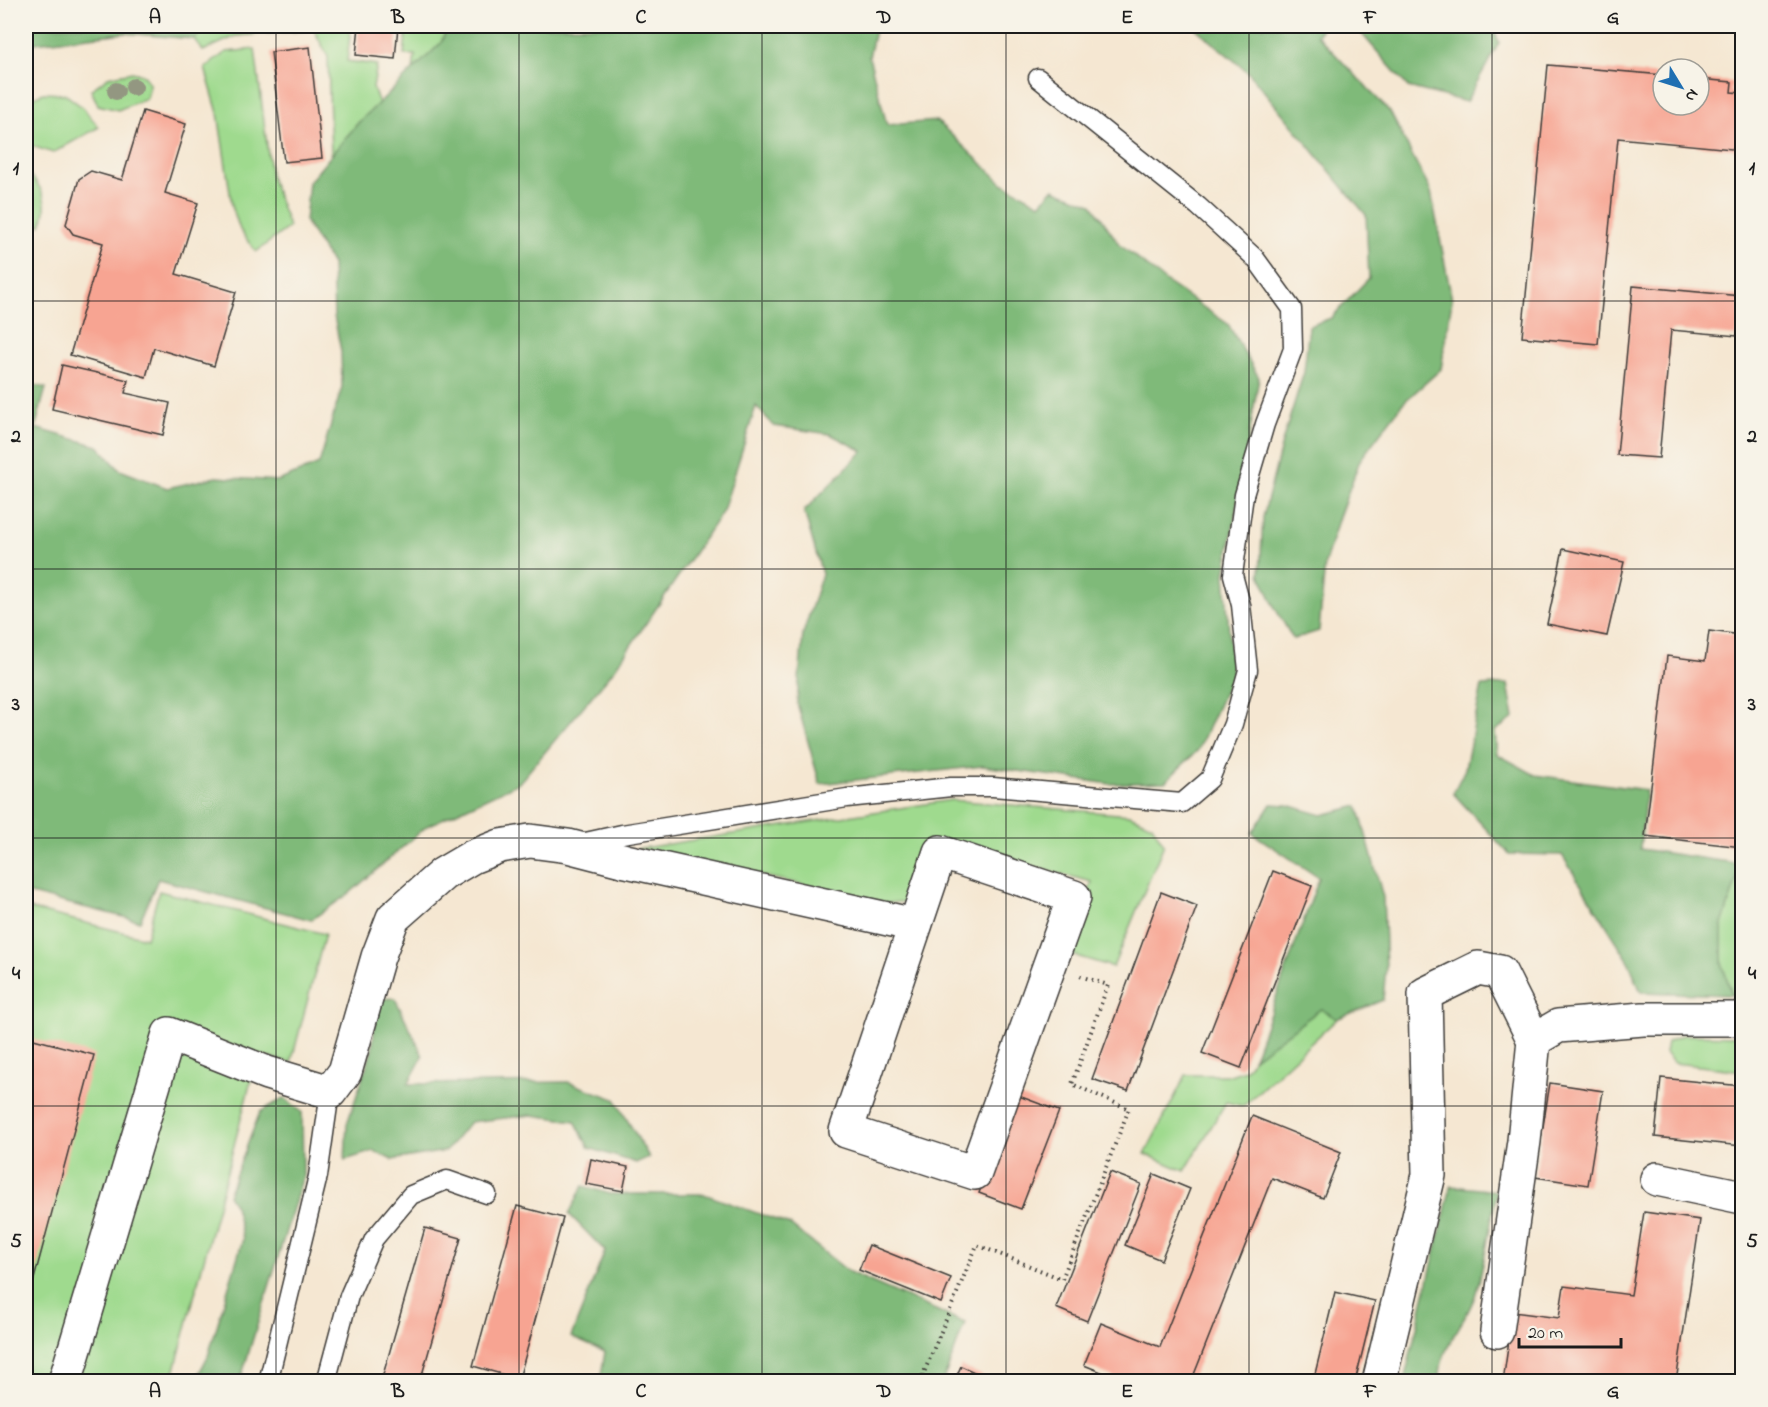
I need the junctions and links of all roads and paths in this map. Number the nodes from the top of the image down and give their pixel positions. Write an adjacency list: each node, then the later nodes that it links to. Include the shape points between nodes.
1 (1038, 78): 2 (lane, via 1239,243 1255,258 1292,309 1293,349 1244,495 1233,575 1241,605 1248,670 1233,724 1210,779 1182,803 951,787 835,800)
2 (568, 846): 3 (street); 7 (street, via 530,841 500,846 472,857 443,874 393,918 345,1072)
3 (915, 925): 4 (street, via 940,852 1074,897); 4 (street, via 846,1131 975,1173)
4 (1049, 965): 15 (path, via 1108,985 1072,1084 1129,1108 1062,1279 977,1245)
5 (1743, 1019): 6 (street, via 1643,1019 1558,1026)
6 (1534, 1040): 11 (street); 16 (street, via 1500,972 1478,968 1425,994 1429,1175)
7 (330, 1092): 12 (street, via 267,1073 169,1034); 13 (lane, via 318,1176)
8 (1657, 1179): 10 (street)
9 (487, 1194): 14 (lane, via 447,1180 411,1195 374,1239 349,1296)
10 (1743, 1197)
11 (1497, 1330)
12 (65, 1382)
13 (268, 1382)
14 (326, 1382)
15 (920, 1382)
16 (1379, 1382)

